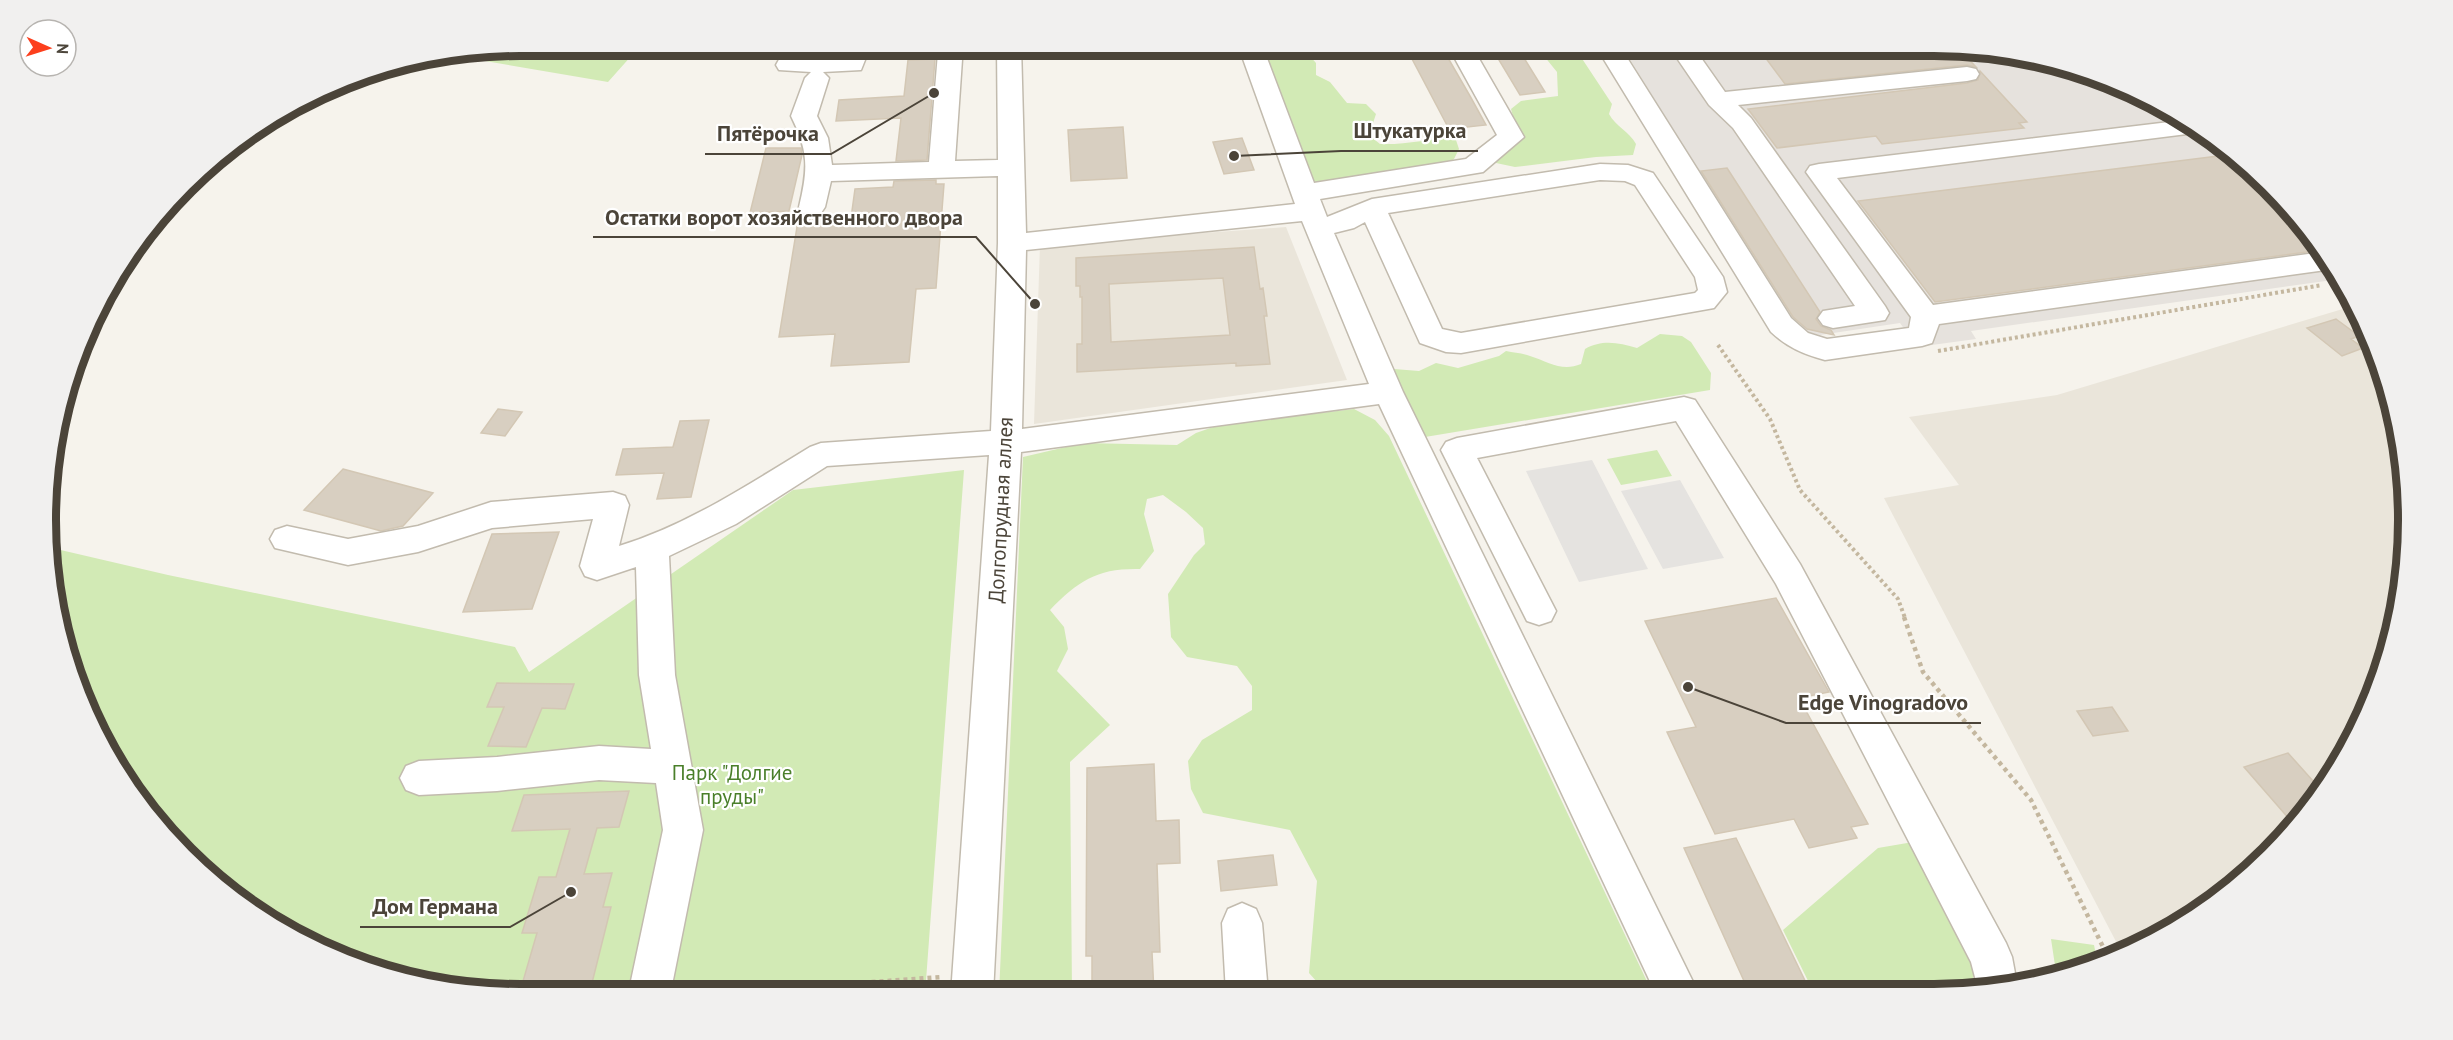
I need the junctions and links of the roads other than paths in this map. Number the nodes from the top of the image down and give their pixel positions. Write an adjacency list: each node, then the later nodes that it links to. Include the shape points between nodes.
1 (793, 56): 2 (street, via 788,65 852,65)
2 (855, 56)
3 (949, 56): 14 (street)
4 (1009, 56): 13 (street, Долгопрудная аллея)
5 (1254, 56): 18 (street)
6 (1614, 56): 21 (street, via 1781,325 1798,340 1825,350 1922,336)
7 (1688, 56): 11 (street)
8 (1466, 57): 18 (street, via 1511,137 1474,166)
9 (1967, 74): 11 (street)
10 (817, 78): 15 (street, via 804,116 815,138)
11 (1718, 100): 22 (street, via 1742,123 1875,313)
12 (2181, 128): 21 (street, via 1819,172)
13 (1011, 168): 14 (street); 19 (street, Долгопрудная аллея)
14 (941, 171): 15 (street)
15 (820, 173): 16 (street)
16 (812, 207)
17 (1372, 207): 17 (street, via 1600,172 1628,173 1644,179 1709,277 1713,292 1704,301 1461,343 1446,342 1430,336); 18 (street, via 1344,222)
18 (1311, 211): 19 (street); 23 (street)
19 (1012, 243): 24 (street, Долгопрудная аллея)
20 (2325, 273): 21 (street)
21 (1926, 316)
22 (1833, 318)
23 (1388, 392): 24 (street); 26 (street)
24 (1005, 441): 28 (street, via 821,455 724,515); 35 (street, Долгопрудная аллея)
25 (1457, 450): 26 (street); 29 (street); 33 (street, via 1684,408 1788,574 1991,957)
26 (1419, 458): 37 (street)
27 (287, 539): 28 (street, via 348,552 418,539 491,515 613,505 597,566)
28 (652, 549): 30 (street, via 657,675)
29 (1539, 611)
30 (673, 767): 31 (street, via 599,764); 34 (street, via 682,830)
31 (419, 778)
32 (1242, 923): 36 (street)
33 (1997, 981)
34 (651, 984)
35 (972, 984)
36 (1246, 984)
37 (1673, 984)

